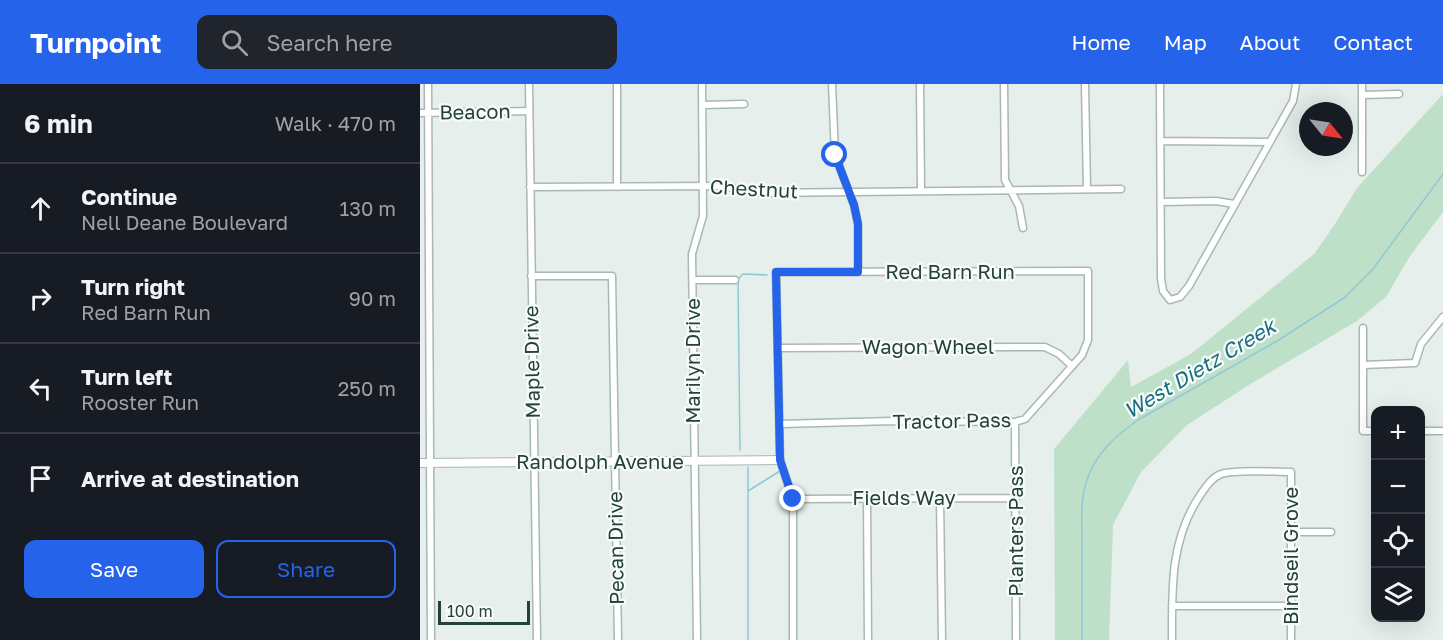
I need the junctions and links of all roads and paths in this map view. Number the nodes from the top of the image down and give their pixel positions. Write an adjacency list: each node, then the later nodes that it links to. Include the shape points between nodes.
1 (428, 84): 17 (street)
2 (529, 84): 16 (street, Maple Drive)
3 (617, 84): 23 (street)
4 (702, 84): 15 (street, Marilyn Drive)
5 (832, 84): 28 (street, via 835,155)
6 (920, 84): 26 (street)
7 (1004, 84): 27 (street, via 1005,180)
8 (1086, 84): 24 (street)
9 (1160, 84): 18 (street)
10 (1296, 84): 19 (street, via 1293,101)
11 (1362, 84): 13 (street)
12 (1399, 94): 13 (street)
13 (1362, 95): 20 (street)
14 (744, 104): 15 (street)
15 (702, 105): 21 (street, Marilyn Drive)
16 (529, 111): 17 (street, Beacon); 22 (street, Maple Drive)
17 (423, 113): 33 (street)
18 (1160, 141): 19 (street); 29 (street)
19 (1270, 142): 30 (street)
20 (1362, 172)
21 (703, 186): 23 (street, Chestnut); 28 (street, Chestnut, via 727,186 761,194); 37 (street, Marilyn Drive, via 703,216 692,254)
22 (530, 187): 23 (street, Chestnut); 36 (street, Maple Drive)
23 (617, 187)
24 (1087, 189): 25 (street, Chestnut); 27 (street, Chestnut)
25 (1122, 189)
26 (921, 190): 27 (street, Chestnut); 28 (street, Chestnut)
27 (1009, 190): 31 (street, via 1019,206)
28 (849, 192): 35 (street, via 858,224)
29 (1161, 202): 30 (street); 30 (street, via 1161,278 1163,291 1170,300 1180,297 1189,286)
30 (1234, 204)
31 (1023, 228)
32 (420, 267): 33 (street)
33 (428, 267): 54 (street)
34 (1088, 271): 35 (street, Red Barn Run); 43 (street, Tractor Pass, via 1088,340)
35 (858, 272): 41 (street, Red Barn Run, via 776,272)
36 (531, 276): 51 (street, Maple Drive); 52 (street, Pecan Drive, via 612,276)
37 (693, 280): 38 (street); 50 (street, Marilyn Drive)
38 (735, 280)
39 (1443, 317): 42 (street, via 1421,344 1415,363)
40 (1363, 328): 42 (street)
41 (778, 348): 43 (street, Wagon Wheel, via 1045,347); 45 (street)
42 (1363, 365): 46 (street, via 1363,431)
43 (1072, 366): 44 (street, Tractor Pass, via 1032,412)
44 (1015, 422): 45 (street, Tractor Pass); 57 (street, Planters Pass)
45 (780, 424): 49 (street)
46 (1371, 431)
47 (1425, 431): 48 (street)
48 (1443, 431)
49 (780, 460): 50 (street, Randolph Avenue); 58 (street)
50 (694, 461): 52 (street, Randolph Avenue); 66 (street, Marilyn Drive)
51 (534, 462): 52 (street, Randolph Avenue); 54 (street, Randolph Avenue); 64 (street, Maple Drive)
52 (614, 462): 65 (street, Pecan Drive)
53 (420, 463): 54 (street, Randolph Avenue)
54 (429, 463): 63 (street)
55 (867, 498): 56 (street, Fields Way); 58 (street, Fields Way); 68 (street)
56 (940, 498): 57 (street, Fields Way); 69 (street)
57 (1016, 498): 70 (street, Planters Pass)
58 (793, 499): 67 (street)
59 (1291, 532): 60 (street); 61 (street, Bindseil Grove, via 1291,472 1227,472 1212,479 1191,510 1179,539); 62 (street, Bindseil Grove)
60 (1331, 532)
61 (1172, 606): 62 (street); 71 (street)
62 (1291, 606): 72 (street, Bindseil Grove)
63 (431, 640)
64 (537, 640)
65 (618, 640)
66 (697, 640)
67 (793, 640)
68 (868, 640)
69 (942, 640)
70 (1016, 640)
71 (1172, 640)
72 (1291, 640)

